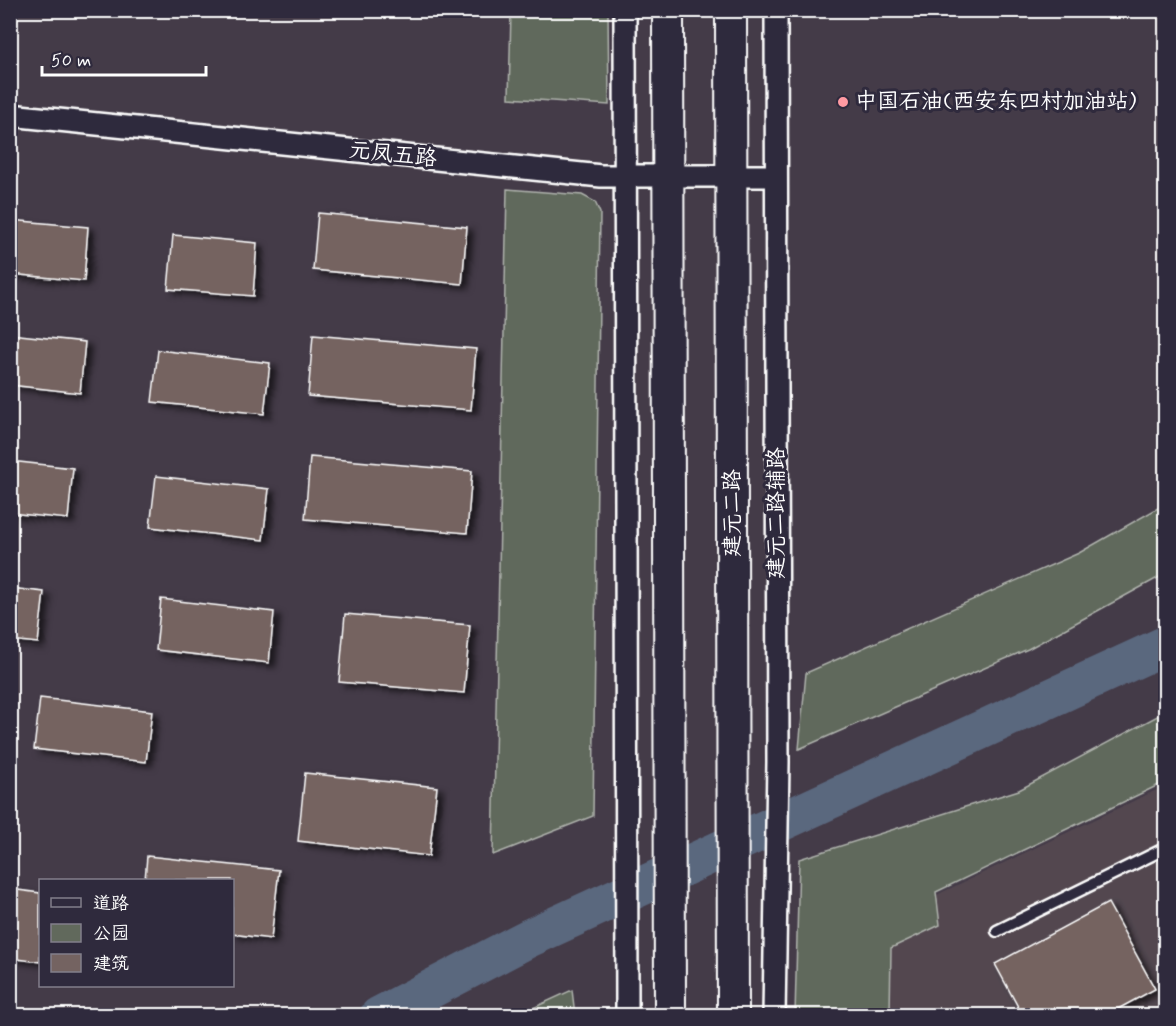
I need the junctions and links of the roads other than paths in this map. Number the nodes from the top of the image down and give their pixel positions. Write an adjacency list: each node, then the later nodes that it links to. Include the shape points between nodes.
1 (625, 10): 9 (street)
2 (669, 10): 6 (main road)
3 (731, 10): 7 (main road, 建元二路)
4 (776, 10): 8 (street, 建元二路辅路)
5 (10, 115): 9 (street, 元凤五路)
6 (669, 176): 7 (street, 元凤五路); 9 (street, 元凤五路); 13 (main road)
7 (731, 176): 8 (street, 元凤五路); 14 (main road, 建元二路)
8 (776, 176): 15 (street, 建元二路辅路, via 778,762)
9 (625, 177): 12 (street)
10 (1166, 848): 11 (lane)
11 (997, 931)
12 (627, 1016)
13 (670, 1016)
14 (734, 1016)
15 (774, 1016)

